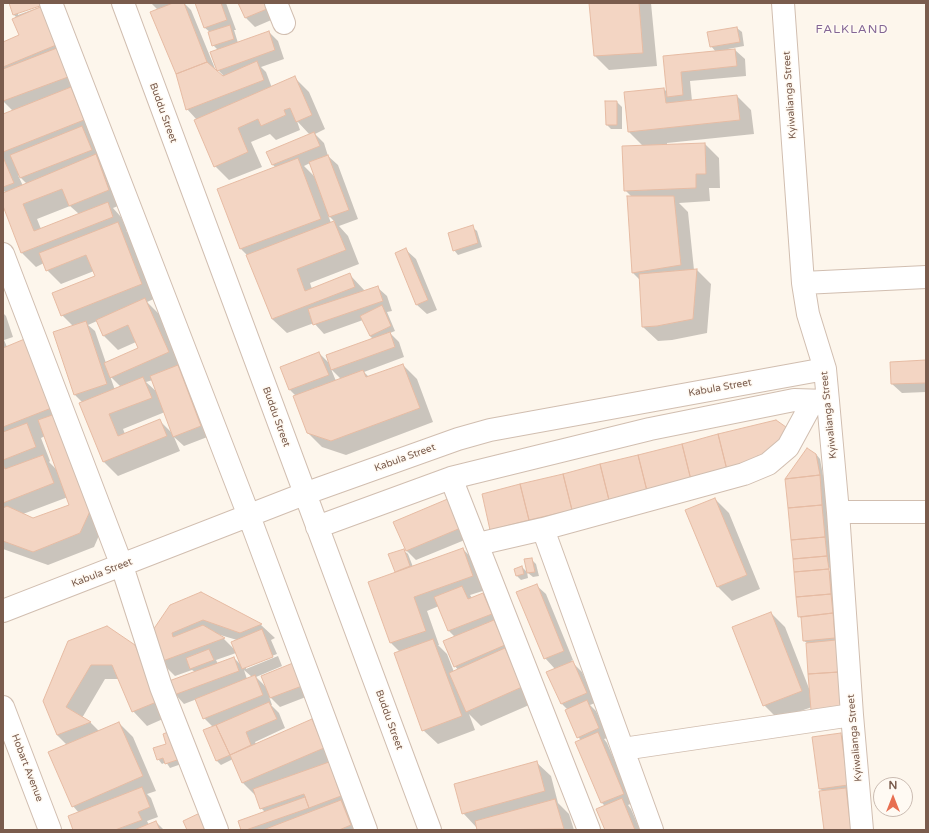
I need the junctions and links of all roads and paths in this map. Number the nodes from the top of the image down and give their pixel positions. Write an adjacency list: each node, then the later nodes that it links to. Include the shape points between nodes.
1 (51, 3): 13 (street)
2 (123, 3): 10 (street, Buddu Street)
3 (783, 3): 6 (street, Kyiwalianga Street)
4 (3, 254): 17 (street)
5 (926, 277): 6 (street)
6 (803, 283): 7 (street, Kyiwalianga Street, via 808,314)
7 (825, 369): 8 (street, Kyiwalianga Street); 10 (street, Kabula Street, via 490,430)
8 (821, 401): 9 (street, via 794,400 650,429); 11 (street, Kyiwalianga Street); 15 (street, via 788,448 768,464 744,474)
9 (451, 478): 14 (street); 16 (street)
10 (304, 494): 13 (street, Kabula Street); 14 (street, Buddu Street)
11 (838, 512): 12 (street); 20 (street, Kyiwalianga Street)
12 (926, 512)
13 (249, 516): 17 (street, Kabula Street); 24 (street)
14 (317, 527): 25 (street, Buddu Street)
15 (543, 530): 16 (street); 21 (street)
16 (478, 544): 26 (street)
17 (122, 566): 18 (street, Kabula Street); 23 (street, via 161,687)
18 (3, 612)
19 (3, 707): 22 (street, Hobart Avenue)
20 (852, 715): 21 (street); 28 (street, Kyiwalianga Street)
21 (623, 749): 27 (street)
22 (50, 830)
23 (217, 830)
24 (366, 830)
25 (430, 830)
26 (589, 830)
27 (652, 830)
28 (862, 830)

